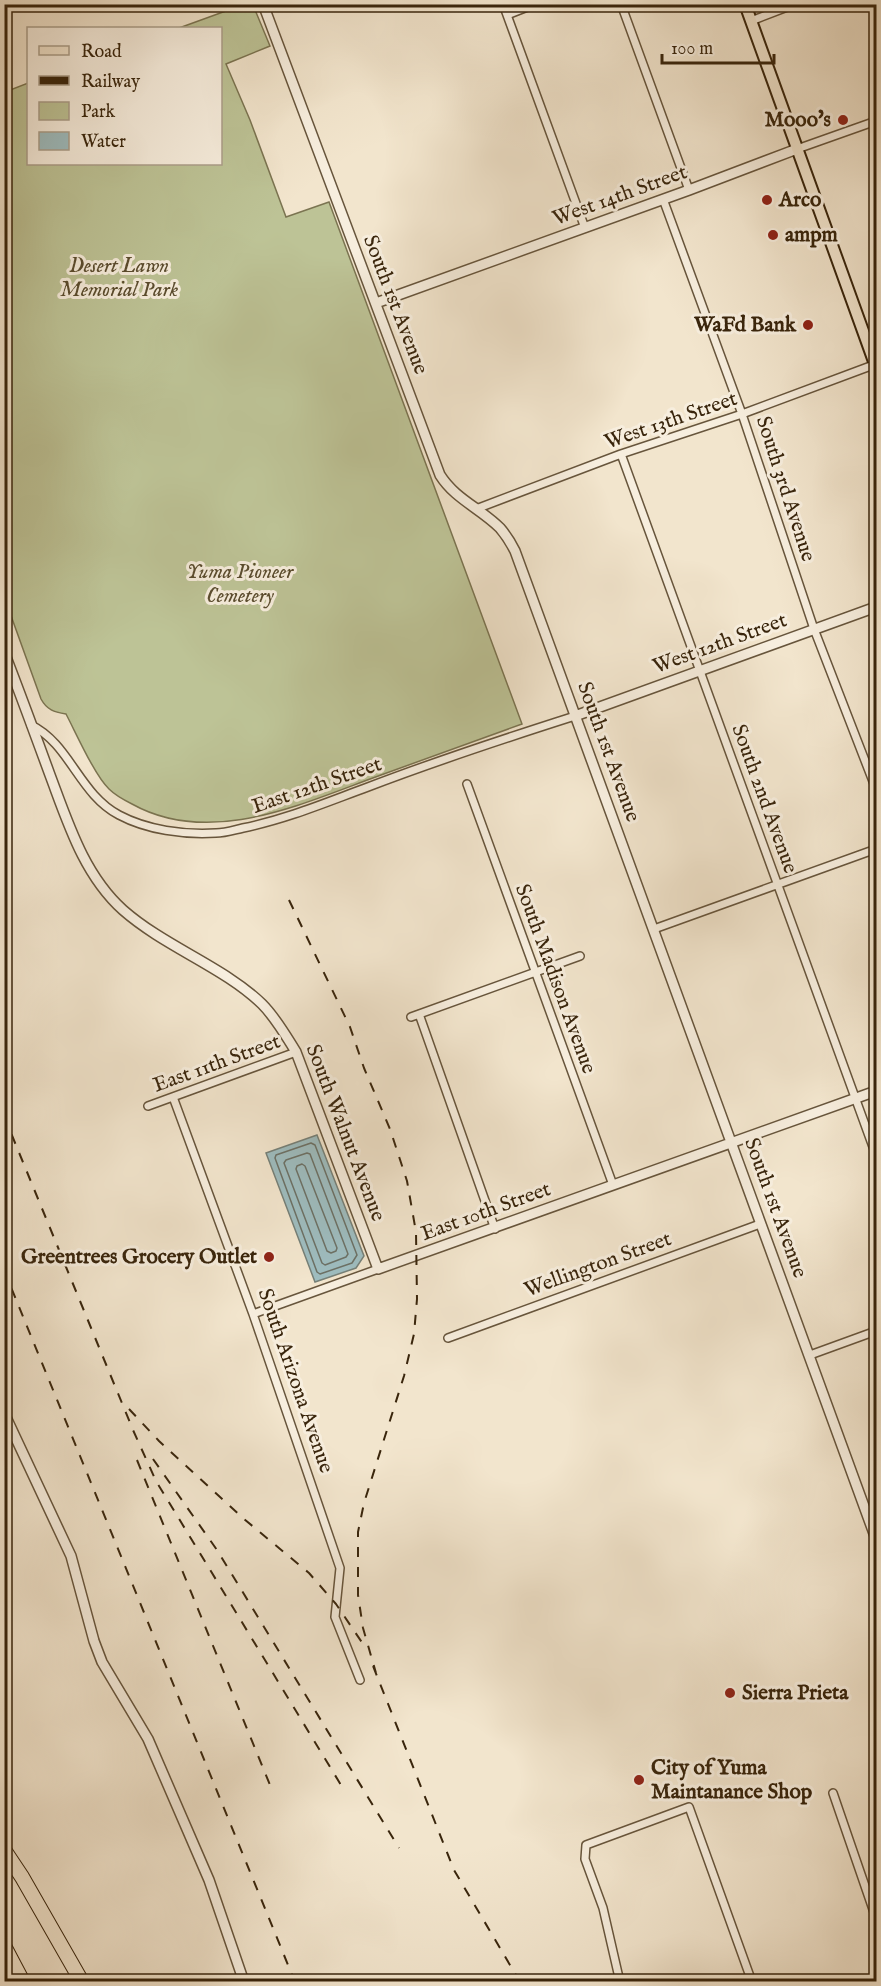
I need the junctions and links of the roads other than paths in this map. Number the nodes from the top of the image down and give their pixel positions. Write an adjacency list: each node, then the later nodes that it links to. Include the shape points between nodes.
1 (263, 4): 14 (street, South 1st Avenue)
2 (503, 4): 7 (street)
3 (535, 4): 7 (street)
4 (621, 4): 11 (street)
5 (745, 4): 8 (main road)
6 (795, 4): 8 (street)
7 (507, 15): 13 (street)
8 (751, 21): 10 (main road)
9 (876, 121): 10 (street, West 14th Street)
10 (797, 149): 11 (street, West 14th Street); 15 (main road)
11 (689, 190): 12 (street, West 14th Street)
12 (663, 199): 13 (street, West 14th Street); 16 (street, South 3rd Avenue)
13 (585, 228): 14 (street, West 14th Street)
14 (376, 303): 18 (street, South 1st Avenue, via 440,475 447,487)
15 (876, 365): 16 (street, West 13th Street)
16 (742, 414): 17 (street, West 13th Street); 20 (street, South 3rd Avenue)
17 (621, 454): 18 (street, West 13th Street); 22 (street, South 2nd Avenue)
18 (476, 509): 23 (street, South 1st Avenue, via 499,527 515,551)
19 (876, 607): 20 (street, West 12th Street)
20 (814, 629): 22 (street, West 12th Street); 26 (street, South 3rd Avenue)
21 (4, 652): 24 (street)
22 (700, 671): 23 (street, West 12th Street); 28 (street, South 2nd Avenue)
23 (575, 716): 24 (street, East 12th Street, via 308,811 217,833 176,832 118,814 86,788 50,737); 29 (street, South 1st Avenue)
24 (31, 725): 34 (street, South Walnut Avenue, via 78,846 103,889 167,942 262,1005)
25 (467, 784): 31 (street, South Madison Avenue)
26 (876, 789)
27 (876, 849): 28 (street)
28 (778, 884): 29 (street); 37 (street, South 2nd Avenue)
29 (654, 929): 39 (street, South 1st Avenue)
30 (580, 956): 31 (street)
31 (535, 973): 32 (street); 41 (street, South Madison Avenue)
32 (419, 1014): 33 (street); 43 (street)
33 (411, 1017)
34 (296, 1052): 36 (street, East 11th Street); 44 (street, South Walnut Avenue)
35 (876, 1091): 37 (street, East 10th Street)
36 (173, 1097): 38 (street, East 11th Street); 45 (street, South Arizona Avenue)
37 (856, 1098): 39 (street, East 10th Street); 40 (street, South 2nd Avenue)
38 (148, 1106)
39 (732, 1143): 41 (street, East 10th Street); 42 (street, South 1st Avenue)
40 (876, 1155)
41 (613, 1185): 43 (street, East 10th Street)
42 (760, 1224): 47 (street, Wellington Street); 48 (street, South 1st Avenue)
43 (495, 1228): 44 (street, East 10th Street)
44 (378, 1269): 45 (street, East 10th Street)
45 (253, 1314): 51 (street, South Arizona Avenue, via 340,1568 334,1617)
46 (876, 1331): 48 (street)
47 (448, 1338)
48 (810, 1355): 50 (street, South 1st Avenue)
49 (4, 1413): 58 (street, via 71,1556 102,1662 148,1739 209,1880)
50 (876, 1539)
51 (360, 1680)
52 (833, 1793): 54 (street)
53 (4, 1850): 57 (highway)
54 (876, 1918)
55 (4, 1946): 56 (highway)
56 (23, 1982)
57 (82, 1982)
58 (244, 1982)
59 (620, 1982): 60 (street, via 603,1908 585,1859 586,1845 689,1807)
60 (752, 1982)

